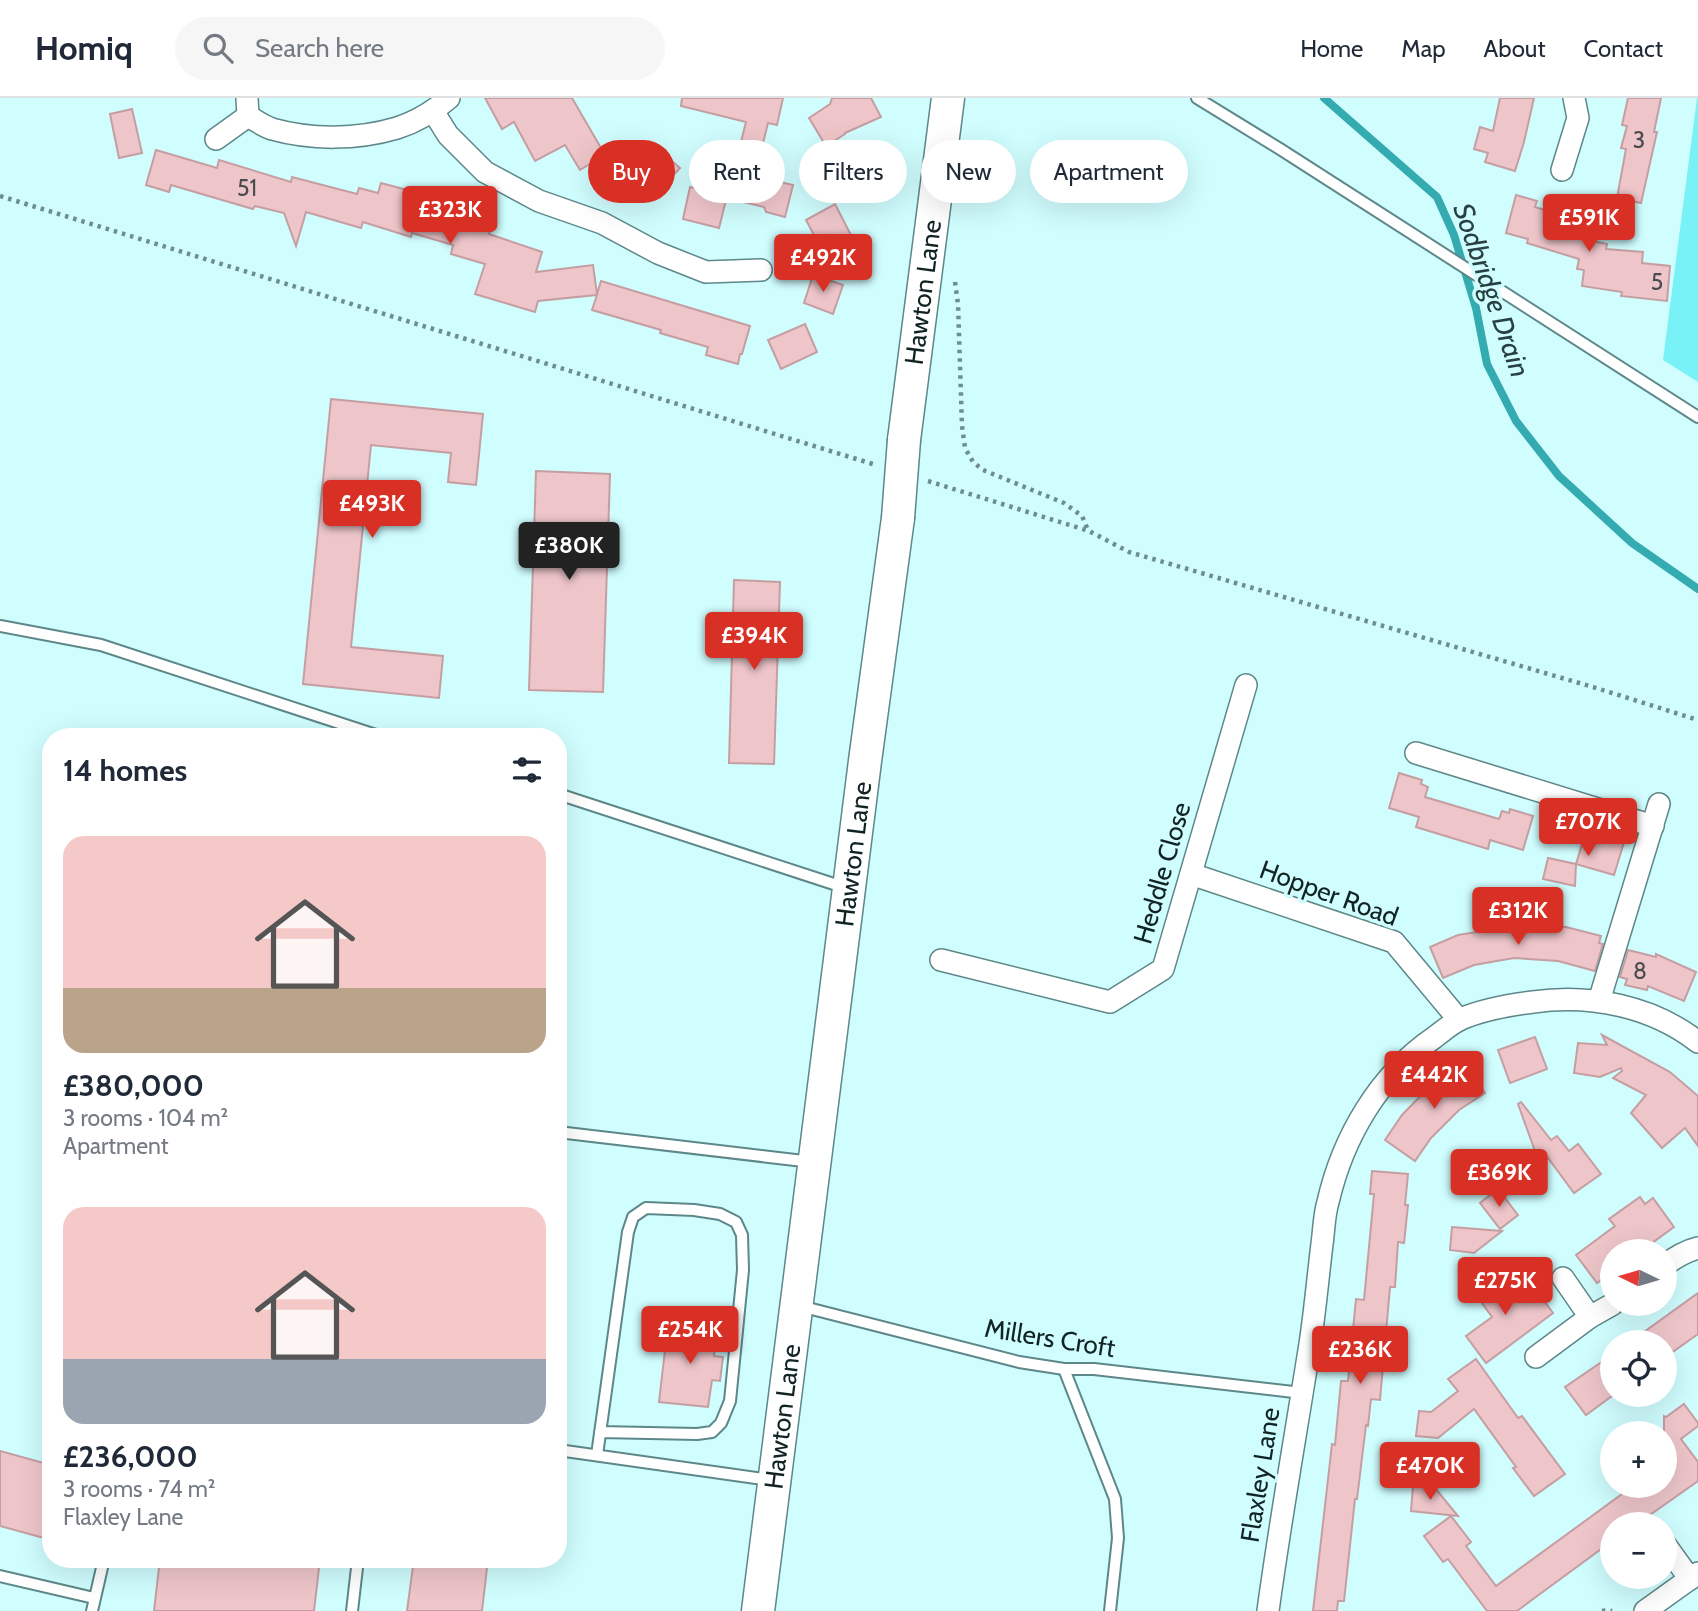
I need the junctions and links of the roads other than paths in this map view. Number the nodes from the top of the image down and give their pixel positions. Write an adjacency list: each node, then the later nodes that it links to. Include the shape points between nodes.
1 (948, 98): 18 (street, Hawton Lane, bridge)
2 (1197, 98): 9 (lane)
3 (1574, 98): 7 (street, via 1578,118)
4 (441, 105): 5 (street, via 398,128 313,137 269,128); 8 (street, via 448,135 485,172 539,201 602,223 657,253 706,272)
5 (247, 107): 6 (street)
6 (216, 139)
7 (1562, 170)
8 (761, 270)
9 (1698, 417)
10 (0, 626): 12 (lane, via 101,645)
11 (1246, 685): 17 (street, Heddle Close)
12 (355, 728)
13 (1416, 752): 16 (street)
14 (567, 797): 18 (lane)
15 (1659, 804): 16 (street)
16 (1653, 826): 20 (street)
17 (1191, 874): 19 (street, Heddle Close, via 1163,969 1110,1002); 21 (street, Hopper Road, via 1394,942)
18 (849, 889): 24 (street, Hawton Lane)
19 (941, 960)
20 (1599, 1002): 21 (street, Flaxley Lane, via 1571,999 1512,1004); 22 (street, Flaxley Lane, via 1644,1012)
21 (1459, 1020): 33 (street, Flaxley Lane, via 1397,1068 1371,1100 1335,1172)
22 (1698, 1042)
23 (567, 1133): 24 (lane)
24 (815, 1162): 28 (street, Hawton Lane)
25 (1698, 1248): 26 (street)
26 (1677, 1258)
27 (1563, 1278): 30 (street)
28 (797, 1305): 32 (lane, Millers Croft, via 1019,1362); 37 (street, Hawton Lane)
29 (1600, 1311): 30 (street)
30 (1590, 1317): 31 (street)
31 (1536, 1357)
32 (1065, 1368): 33 (lane, Millers Croft); 47 (lane, via 1115,1499 1118,1538)
33 (1301, 1393): 48 (street, Flaxley Lane)
34 (600, 1432): 34 (lane, via 633,1217 646,1208 694,1210 736,1222 742,1235 743,1270 730,1401 721,1423 712,1432 697,1434); 36 (lane)
35 (567, 1451): 36 (lane)
36 (597, 1455): 37 (lane)
37 (775, 1480): 46 (street, Hawton Lane)
38 (1677, 1557): 42 (street)
39 (102, 1568): 43 (lane)
40 (357, 1568): 45 (lane)
41 (0, 1576): 43 (lane)
42 (1694, 1576): 49 (street)
43 (94, 1598): 44 (lane)
44 (92, 1611)
45 (352, 1611)
46 (758, 1611)
47 (1110, 1611)
48 (1268, 1611)
49 (1645, 1611)

